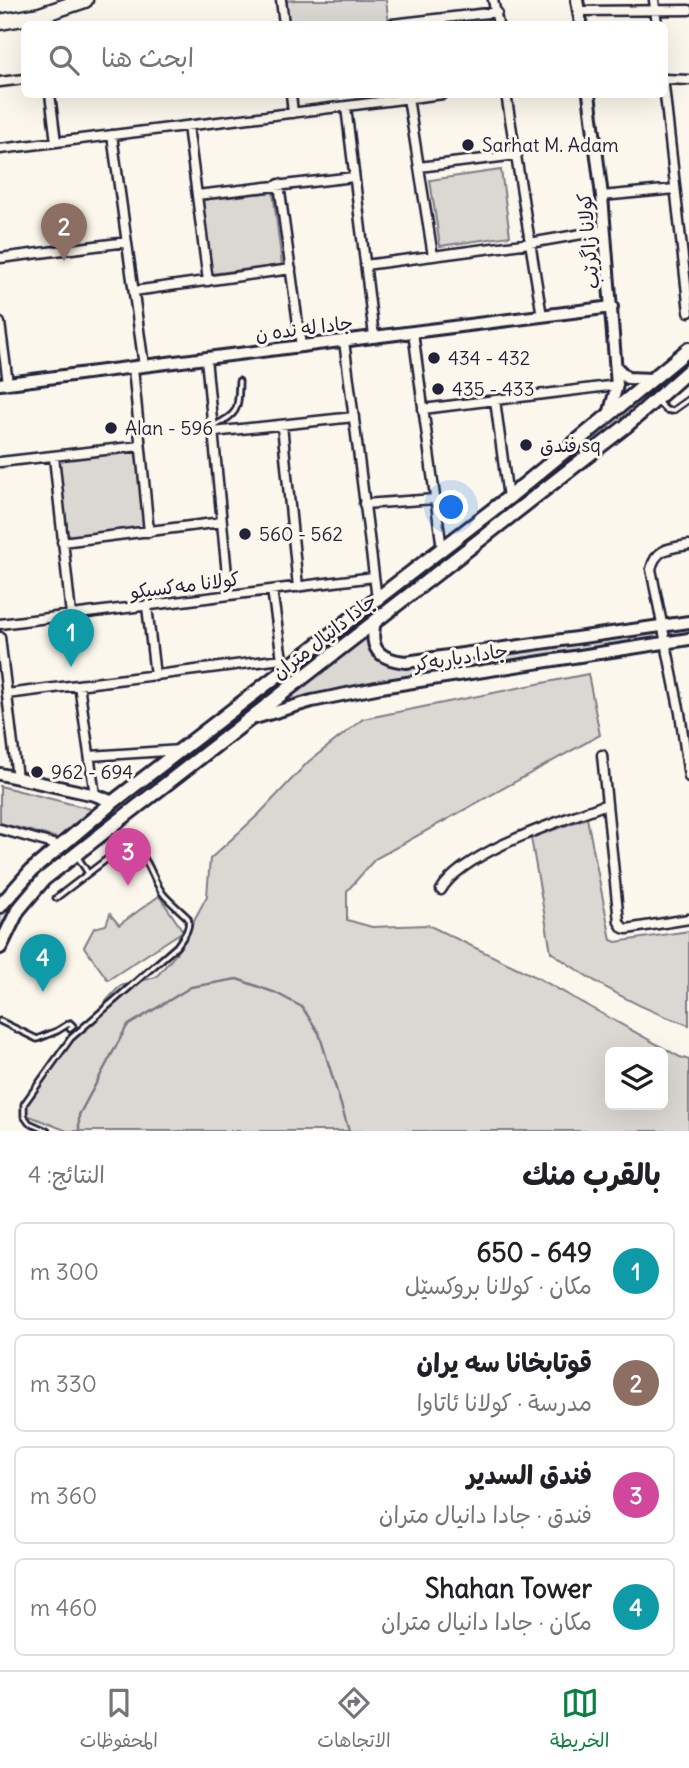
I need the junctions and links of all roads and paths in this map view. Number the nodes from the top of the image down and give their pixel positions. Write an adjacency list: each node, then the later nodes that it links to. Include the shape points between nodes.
1 (85, 0): 9 (highway)
2 (281, 0): 10 (street)
3 (493, 0): 8 (street)
4 (654, 0): 7 (street)
5 (578, 5): 7 (street)
6 (689, 10): 7 (street)
7 (655, 11): 13 (street)
8 (497, 12): 11 (street); 12 (street)
9 (40, 20): 14 (highway)
10 (284, 21)
11 (418, 21)
12 (498, 21)
13 (657, 21)
14 (0, 22)
15 (21, 79): 18 (street)
16 (668, 79): 17 (street)
17 (689, 80)
18 (0, 82)
19 (50, 98): 29 (street)
20 (291, 98): 26 (street)
21 (408, 98): 25 (street); 32 (street)
22 (507, 98): 31 (street)
23 (590, 98): 37 (street, كولانا زاگرێب)
24 (665, 98): 35 (street)
25 (346, 107): 26 (street); 33 (street)
26 (293, 113): 27 (street)
27 (188, 126): 28 (street); 36 (street)
28 (112, 135): 29 (street); 39 (street)
29 (55, 142): 30 (street)
30 (0, 149)
31 (517, 155): 32 (street); 40 (street)
32 (419, 167): 41 (street)
33 (354, 177): 34 (street); 43 (street)
34 (279, 184): 36 (street); 44 (street)
35 (675, 189): 37 (street); 48 (street)
36 (197, 195): 45 (street)
37 (602, 195): 38 (street, كولانا زاگرێب)
38 (604, 230): 40 (street); 47 (street, كولانا زاگرێب)
39 (127, 242): 42 (street); 46 (street)
40 (530, 243): 41 (street); 49 (street)
41 (433, 256): 43 (street)
42 (0, 258)
43 (365, 265): 52 (street)
44 (290, 269): 45 (street); 54 (street)
45 (208, 281): 46 (street)
46 (134, 291): 57 (street)
47 (612, 307): 49 (street, جادا له نده ن); 58 (street, كولانا زاگرێب)
48 (689, 312)
49 (542, 316): 51 (street, جادا له نده ن)
50 (0, 323): 62 (street)
51 (413, 332): 52 (street, جادا له نده ن); 67 (street)
52 (374, 336): 53 (street, جادا له نده ن)
53 (344, 341): 54 (street, جادا له نده ن); 69 (street)
54 (301, 346): 56 (street, جادا له نده ن)
55 (689, 349): 60 (main road, جادا دانيال متران)
56 (206, 358): 57 (street, جادا له نده ن); 71 (street)
57 (138, 367): 62 (street, جادا له نده ن); 72 (street)
58 (616, 367): 60 (street, via 627,378); 63 (street, كولانا زاگرێب)
59 (689, 370): 66 (main road, جادا دانيال متران)
60 (652, 379): 68 (main road, جادا دانيال متران)
61 (239, 381): 71 (lane, via 238,407)
62 (4, 384)
63 (617, 385): 65 (street); 68 (street, كولانا زاگرێب)
64 (689, 399): 66 (lane, via 672,411)
65 (495, 400): 67 (street); 75 (street)
66 (656, 400): 90 (main road, جادا دانيال متران)
67 (423, 409): 76 (street)
68 (609, 415): 75 (main road, جادا دانيال متران)
69 (354, 417): 70 (street); 77 (street)
70 (282, 425): 71 (street); 84 (street)
71 (213, 429): 78 (street)
72 (140, 446): 73 (street); 79 (street)
73 (54, 457): 74 (street); 80 (street)
74 (0, 462)
75 (508, 498): 82 (main road, جادا دانيال متران)
76 (435, 499): 77 (street); 82 (street)
77 (364, 504): 83 (street)
78 (222, 522): 79 (street); 86 (street)
79 (149, 532): 80 (street)
80 (62, 542): 89 (street)
81 (689, 545): 93 (street, via 666,549 653,560)
82 (442, 549): 87 (main road, جادا دانيال متران)
83 (374, 577): 84 (street, كولانا مەکسیکو); 87 (street)
84 (298, 587): 85 (street, كولانا مەکسیکو)
85 (272, 590): 86 (street, كولانا مەکسیکو); 97 (street)
86 (229, 595): 88 (street, كولانا مەکسیکو)
87 (377, 599): 97 (main road, جادا دانيال متران)
88 (146, 606): 89 (street, كولانا مەکسیکو); 98 (street)
89 (71, 615): 92 (street, كولانا مەکسیکو)
90 (375, 621): 93 (street, جادا دیاربه‌كر, via 377,652 406,662); 102 (main road, جادا دانيال متران)
91 (689, 622): 93 (street, جادا دیاربه‌كر)
92 (0, 624)
93 (663, 626): 96 (street)
94 (0, 637): 100 (street)
95 (689, 639): 96 (street, جادا دیاربه‌كر)
96 (667, 642): 101 (street); 102 (street, جادا دیاربه‌كر, via 333,696)
97 (286, 664): 98 (street); 103 (main road, جادا دانيال متران)
98 (155, 676): 99 (street)
99 (79, 685): 100 (street); 105 (street)
100 (7, 694): 108 (street)
101 (685, 712): 107 (street)
102 (242, 723): 114 (main road, جادا دانيال متران)
103 (185, 749): 105 (street); 110 (main road, جادا دانيال متران)
104 (602, 755): 111 (street)
105 (90, 756): 109 (street)
106 (0, 774): 108 (street)
107 (689, 777)
108 (16, 778): 109 (street)
109 (95, 796): 110 (street)
110 (113, 802): 112 (main road, جادا دانيال متران)
111 (607, 804): 118 (street, via 498,847); 121 (street, via 623,928)
112 (86, 824): 114 (main road); 115 (main road, جادا دانيال متران)
113 (0, 829): 115 (street)
114 (97, 837): 116 (main road, جادا دانيال متران)
115 (60, 846): 120 (main road, جادا دانيال متران)
116 (76, 854): 117 (lane); 122 (main road, جادا دانيال متران, via 44,879 18,910)
117 (89, 874): 119 (lane); 125 (lane, via 124,846 134,847 163,894 188,918 189,928 177,946 71,1038 24,1104 23,1116)
118 (441, 890)
119 (56, 898)
120 (1, 903)
121 (689, 919)
122 (0, 947)
123 (0, 1021): 124 (lane, via 37,1039 70,1023)
124 (70, 1029)
125 (47, 1131)

